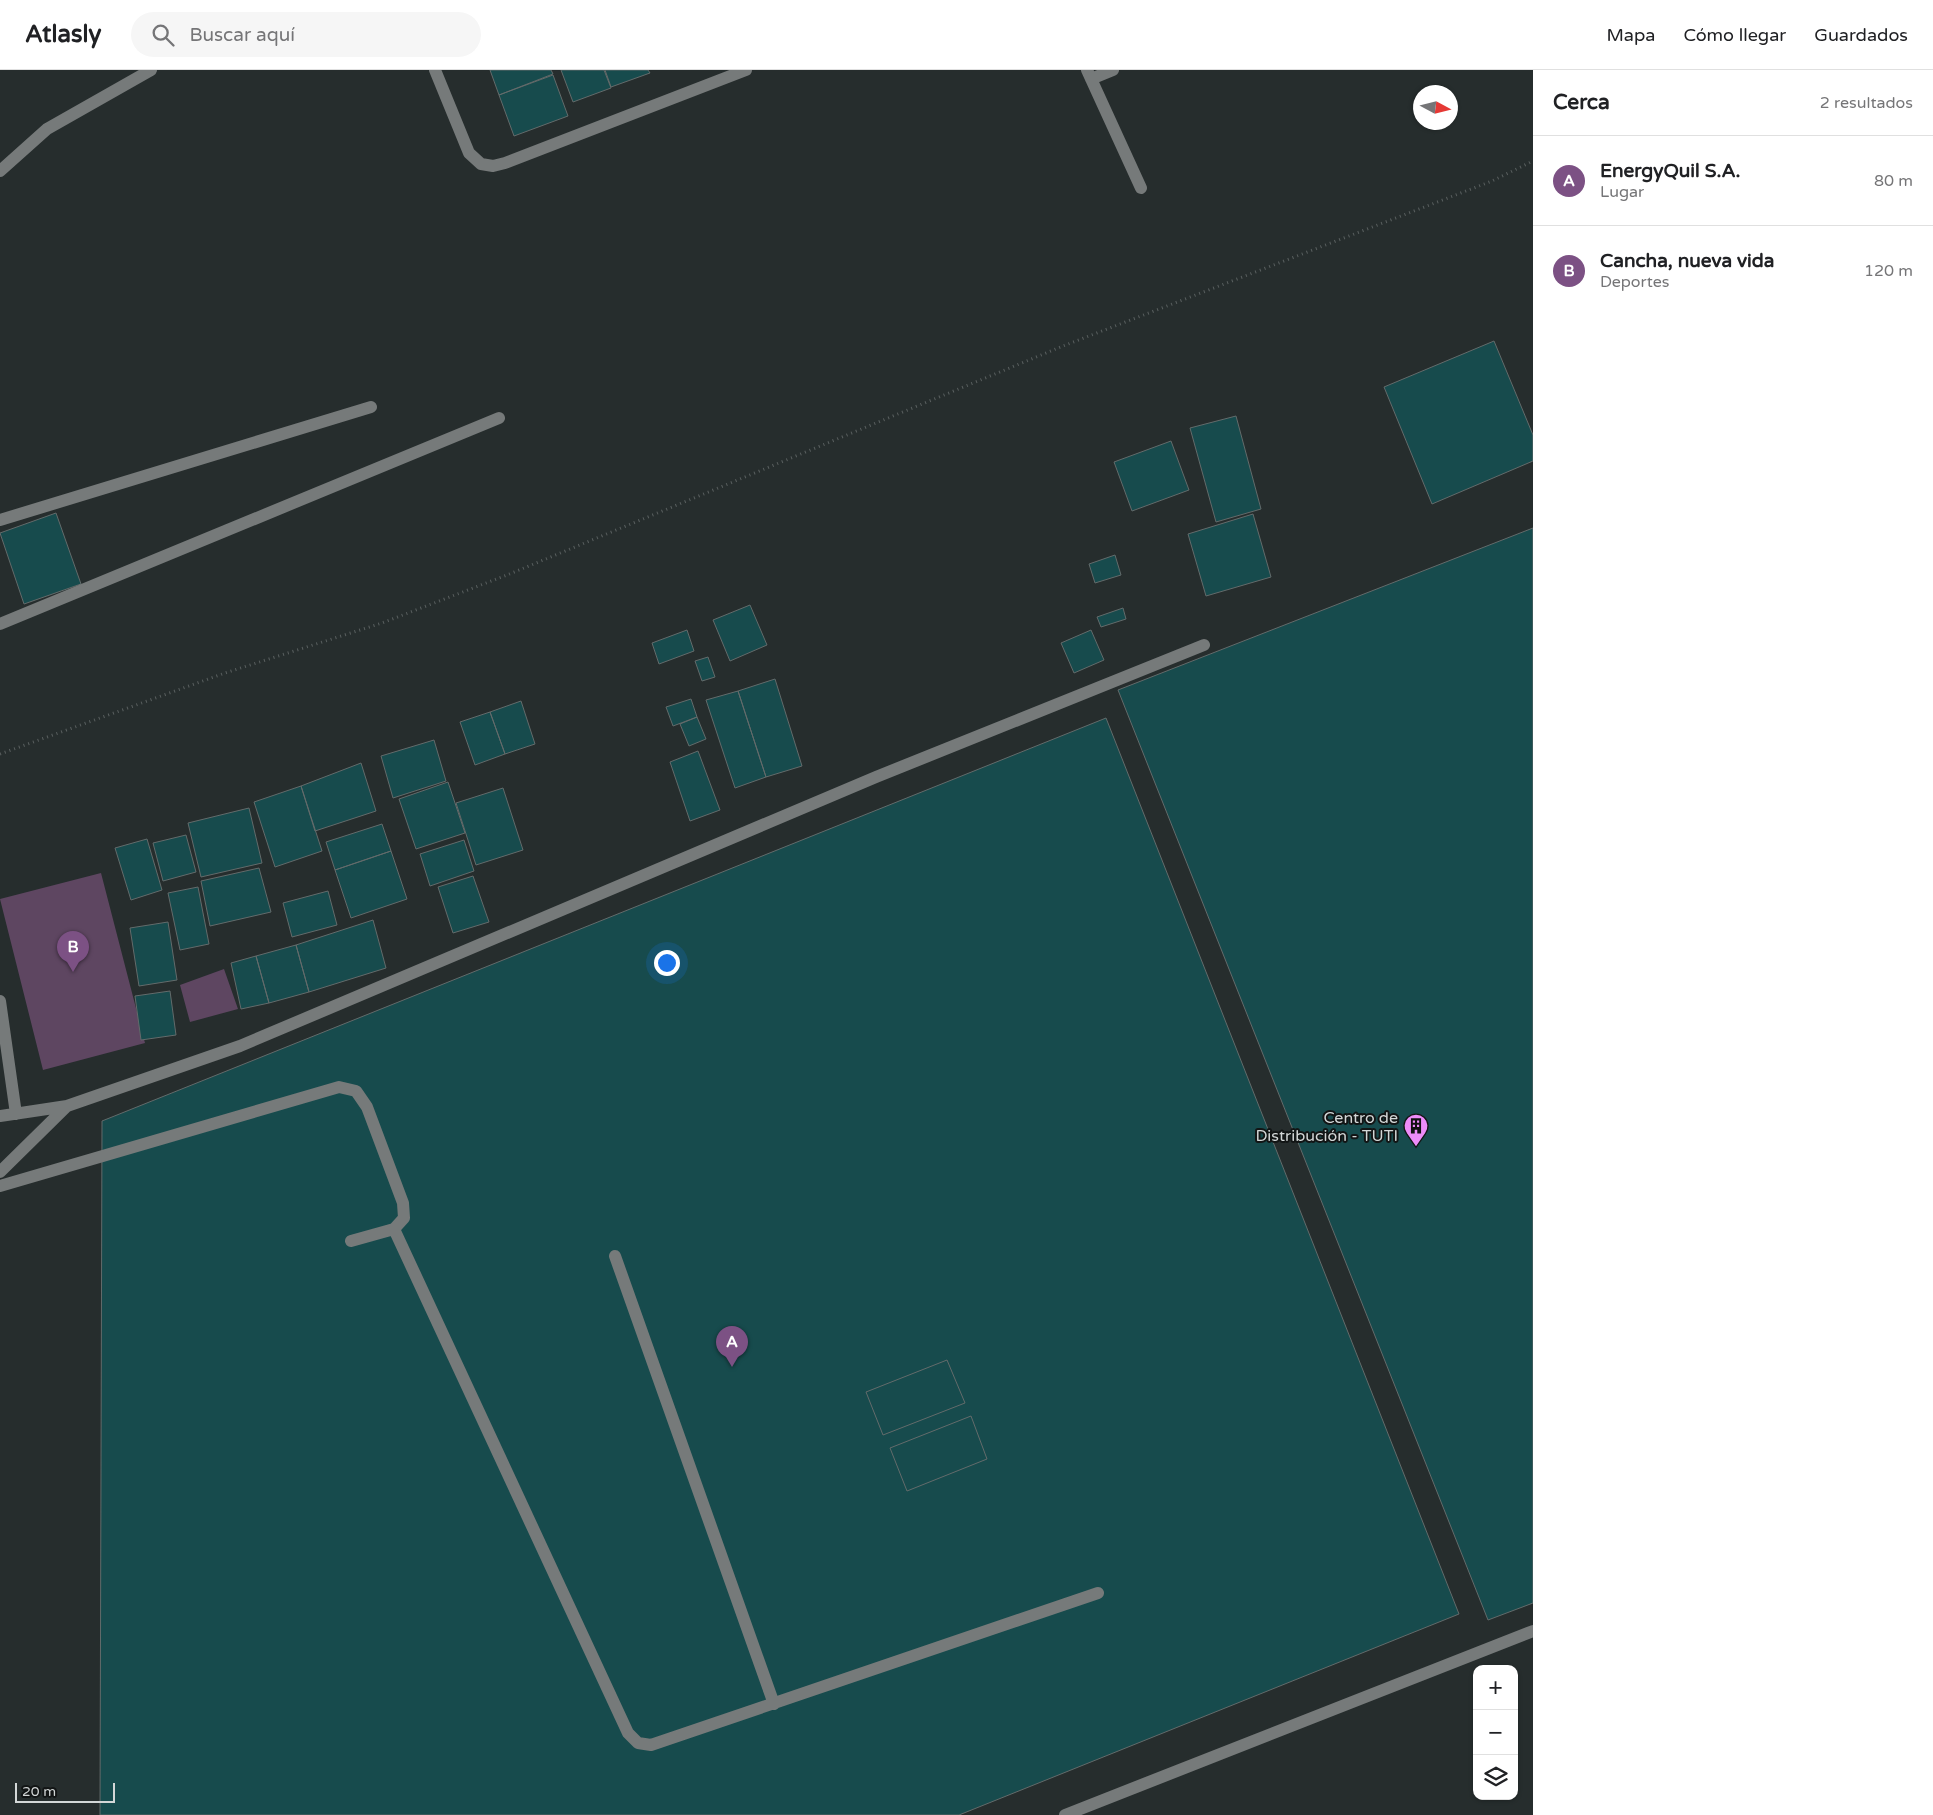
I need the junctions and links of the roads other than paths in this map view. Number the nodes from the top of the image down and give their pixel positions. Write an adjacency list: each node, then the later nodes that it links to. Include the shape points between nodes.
1 (151, 70): 6 (street, via 47,129)
2 (436, 70): 3 (street, via 469,153 481,164 493,166)
3 (746, 70)
4 (1112, 70): 5 (street)
5 (1089, 74): 7 (street)
6 (0, 171)
7 (1140, 188)
8 (371, 407): 10 (street)
9 (499, 418): 11 (street)
10 (0, 520)
11 (0, 624)
12 (1204, 644): 14 (street, via 867,781 240,1046)
13 (0, 1000): 15 (street)
14 (67, 1106): 15 (street); 17 (street)
15 (16, 1114): 16 (street)
16 (0, 1116)
17 (0, 1172)
18 (0, 1186): 19 (street, via 339,1087 356,1091 367,1107 404,1203 404,1218)
19 (394, 1229): 20 (street); 24 (street, via 628,1734 638,1743 651,1745)
20 (351, 1241)
21 (615, 1256): 24 (street)
22 (1098, 1593): 24 (street)
23 (1533, 1631): 25 (street)
24 (774, 1704)
25 (1065, 1815)

